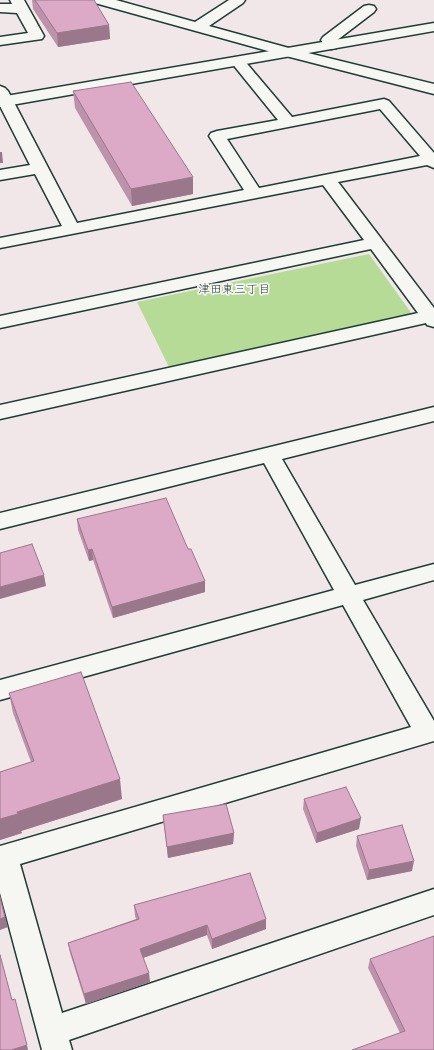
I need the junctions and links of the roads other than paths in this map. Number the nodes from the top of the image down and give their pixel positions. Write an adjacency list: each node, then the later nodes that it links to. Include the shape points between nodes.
1 (100, 0): 3 (street)
2 (238, 0): 7 (street)
3 (121, 2): 7 (street)
4 (20, 4): 5 (street); 9 (street, via 37,36)
5 (0, 8)
6 (369, 9): 10 (street, via 328,40)
7 (197, 27): 11 (street)
8 (434, 28): 10 (street)
9 (0, 42)
10 (331, 45): 11 (street)
11 (291, 53): 12 (street); 13 (street)
12 (238, 62): 14 (street); 15 (street)
13 (434, 89)
14 (2, 98): 17 (street)
15 (289, 122): 16 (street, via 384,104); 20 (street, via 217,136)
16 (432, 161): 19 (street)
17 (40, 168): 18 (street); 21 (street)
18 (0, 175)
19 (327, 179): 20 (street); 23 (street)
20 (254, 193): 21 (street)
21 (72, 229): 22 (street)
22 (0, 243)
23 (375, 243): 24 (street); 25 (street)
24 (432, 318): 26 (street)
25 (0, 322)
26 (0, 412)
27 (434, 414): 28 (street)
28 (269, 454): 29 (street); 31 (street)
29 (0, 521)
30 (434, 572): 31 (street)
31 (348, 595): 32 (street); 33 (street)
32 (0, 690)
33 (430, 732): 34 (street)
34 (2, 857): 36 (street)
35 (434, 902): 36 (street)
36 (54, 1041)

